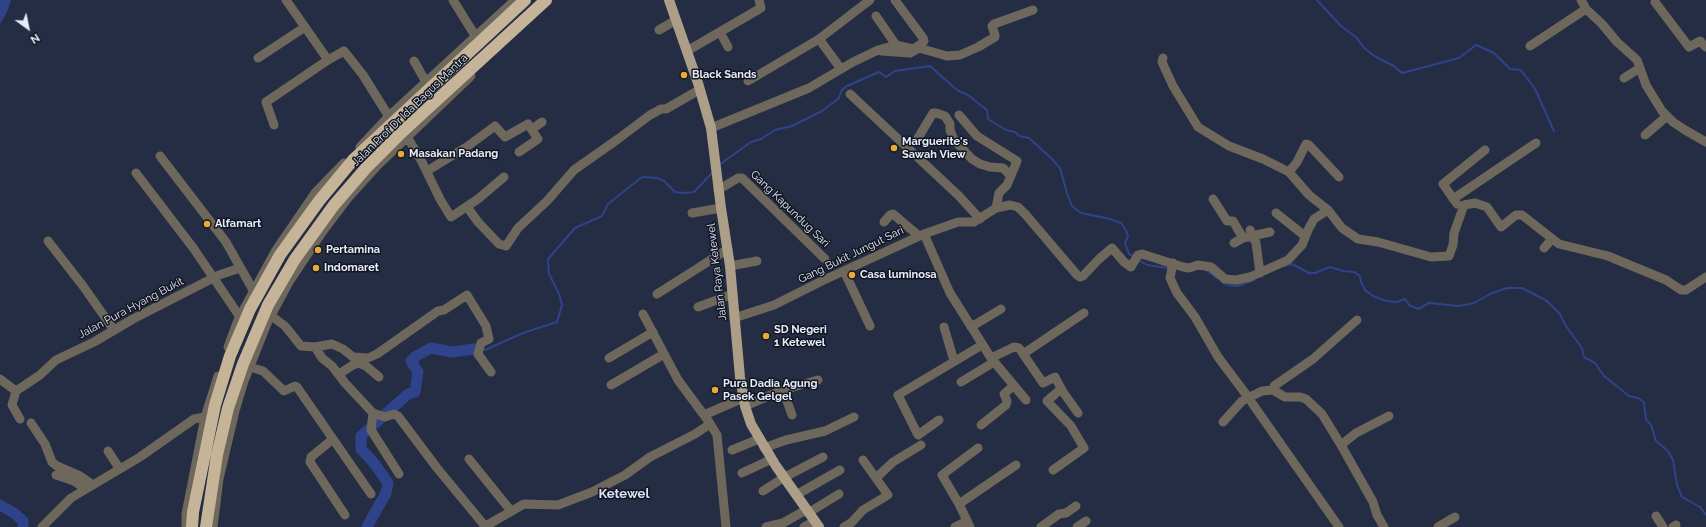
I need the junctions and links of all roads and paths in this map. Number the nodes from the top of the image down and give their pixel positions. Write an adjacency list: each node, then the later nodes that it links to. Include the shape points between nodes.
1 (286, 0): 18 (street)
2 (453, 0): 21 (street)
3 (515, 0): 21 (street)
4 (525, 0): 42 (highway, Jalan Prof Dr Ida Bagus Mantra)
5 (546, 0): 16 (highway, Jalan Prof Dr Ida Bagus Mantra)
6 (552, 0): 16 (street)
7 (759, 0): 20 (street, via 761,8)
8 (870, 0): 22 (street)
9 (895, 0): 24 (street, via 924,41 913,49)
10 (1581, 0): 13 (street)
11 (672, 2): 17 (main road, Jalan Raya Ketewel)
12 (1655, 2): 23 (street, via 1689,47)
13 (1586, 9): 25 (street); 33 (street, via 1634,56)
14 (1033, 10): 28 (street, via 994,24 994,37 974,50 960,55 947,56 919,48 912,53)
15 (876, 16): 24 (street)
16 (529, 19): 47 (highway, Jalan Prof Dr Ida Bagus Mantra)
17 (676, 20): 19 (street); 27 (main road, Jalan Raya Ketewel)
18 (305, 27): 29 (street); 31 (street)
19 (658, 30)
20 (720, 32): 26 (street); 27 (street)
21 (476, 37): 37 (street)
22 (819, 39): 34 (street); 36 (street)
23 (1704, 41)
24 (896, 45): 28 (street)
25 (1530, 46)
26 (728, 47)
27 (687, 50): 38 (main road, Jalan Raya Ketewel)
28 (878, 50): 34 (street)
29 (258, 58)
30 (1163, 58): 56 (street, via 1162,62 1173,86 1198,127 1229,146)
31 (328, 60): 42 (street, via 344,51); 44 (street, via 266,102)
32 (414, 61): 37 (street)
33 (1640, 68): 35 (street); 41 (street, via 1650,92)
34 (841, 69): 45 (street, via 809,88)
35 (1624, 78)
36 (748, 81)
37 (426, 82): 42 (street)
38 (700, 90): 45 (main road, Jalan Raya Ketewel); 65 (street, via 666,109 661,108 574,170 547,201 518,228 506,246 498,244)
39 (850, 94): 71 (street)
40 (959, 115): 58 (street, via 985,143 1016,159 1017,164)
41 (1667, 116): 48 (street); 50 (street)
42 (391, 119): 92 (street, via 315,193 276,250); 146 (highway, Jalan Prof Dr Ida Bagus Mantra, via 319,201 280,255 250,309 230,356 215,405)
43 (542, 122): 46 (street)
44 (274, 125)
45 (711, 128): 61 (main road, Jalan Raya Ketewel)
46 (532, 129): 53 (street, via 538,140); 55 (street, via 528,124 504,137 494,126 468,146)
47 (405, 134): 55 (street); 97 (highway, Jalan Prof Dr Ida Bagus Mantra, via 366,168 334,205 295,258)
48 (1645, 135)
49 (918, 138): 58 (street, via 936,112 945,116 954,140 972,159 990,167 1003,168)
50 (1706, 142)
51 (1536, 143): 63 (street)
52 (1485, 150): 63 (street, via 1443,183)
53 (519, 152)
54 (160, 156): 87 (street, via 226,242)
55 (427, 171): 65 (street, via 450,217)
56 (1289, 172): 60 (street, via 1306,144 1309,144); 68 (street, via 1309,195)
57 (136, 173): 91 (street)
58 (1011, 176): 67 (street, via 1006,187 999,193)
59 (504, 177): 65 (street)
60 (1339, 177)
61 (718, 190): 66 (main road, Jalan Raya Ketewel); 83 (street, Gang Kapundug Sari, via 742,178)
62 (1213, 199): 77 (street, via 1227,221 1233,220)
63 (1453, 199): 64 (street, via 1458,205)
64 (1464, 205): 68 (street, via 1454,233 1451,255 1445,257 1431,257 1358,239 1342,228); 78 (street, via 1475,203 1487,207 1501,228 1516,215 1522,215)
65 (466, 207)
66 (720, 208): 69 (street); 82 (main road, Jalan Raya Ketewel)
67 (996, 208): 71 (street, Gang Bukit Jungut Sari); 86 (street, via 1010,205 1018,207 1080,277 1111,249 1131,267 1142,254)
68 (1328, 210): 76 (street, via 1314,220)
69 (692, 213)
70 (1276, 213): 76 (street)
71 (980, 218): 75 (street, Gang Bukit Jungut Sari, via 974,222 958,222)
72 (884, 222): 75 (street, via 893,214)
73 (1270, 232): 74 (street)
74 (1252, 233): 77 (street); 89 (street, via 1258,250)
75 (921, 235): 88 (street, Gang Bukit Jungut Sari); 104 (street, via 947,288)
76 (1305, 236): 89 (street, via 1302,246 1288,260)
77 (1243, 238): 80 (street)
78 (1552, 239): 81 (street); 90 (street, via 1561,245 1608,256 1666,280 1681,290 1686,290)
79 (48, 240): 106 (street)
80 (1234, 243)
81 (1544, 248)
82 (728, 249): 85 (main road, Jalan Raya Ketewel); 93 (street)
83 (825, 259)
84 (757, 261): 85 (street)
85 (730, 266): 94 (main road, Jalan Raya Ketewel)
86 (1172, 266): 89 (street, via 1189,268 1198,265 1211,268 1225,279 1231,280 1246,279); 129 (street, via 1170,280 1177,293 1195,317 1218,357)
87 (240, 268): 91 (street, Jalan Pura Hyang Bukit); 92 (street)
88 (844, 271): 101 (street, Gang Bukit Jungut Sari, via 774,305); 103 (street)
89 (1260, 272)
90 (1706, 277)
91 (213, 278): 100 (street); 106 (street, Jalan Pura Hyang Bukit)
92 (253, 290): 100 (street)
93 (657, 294)
94 (733, 294): 95 (street); 101 (main road, Jalan Raya Ketewel)
95 (698, 307)
96 (1001, 308): 104 (street)
97 (268, 313): 109 (street, via 285,326 301,346); 115 (street); 146 (highway, Jalan Prof Dr Ida Bagus Mantra, via 240,371)
98 (1084, 313): 111 (street)
99 (643, 314): 107 (street)
100 (240, 317): 136 (street)
101 (734, 318): 130 (main road, Jalan Raya Ketewel)
102 (1357, 320): 126 (street, via 1319,354 1274,386)
103 (870, 326)
104 (972, 327): 108 (street)
105 (944, 328): 114 (street)
106 (114, 330): 127 (street, Jalan Pura Hyang Bukit, via 56,360 40,375)
107 (653, 332): 110 (street); 112 (street)
108 (982, 345): 113 (street); 114 (street)
109 (315, 346): 116 (street, via 332,344 353,357 368,358 438,311 444,310 467,295 486,326 489,339 481,343 478,354); 117 (street, via 322,358)
110 (664, 354): 122 (street); 133 (street, via 678,380)
111 (1023, 354): 113 (street, via 1016,347); 124 (street, via 1043,383 1054,377)
112 (609, 358)
113 (993, 360): 121 (street); 123 (street)
114 (954, 361): 139 (street, via 900,392 898,396 918,435)
115 (250, 367): 144 (street, via 263,370 284,391 296,386); 183 (street, via 235,411 220,472)
116 (491, 372)
117 (339, 374): 118 (street, via 353,364 359,363); 132 (street)
118 (379, 377)
119 (0, 379): 127 (street)
120 (818, 380): 125 (street)
121 (961, 382)
122 (611, 385)
123 (1013, 386): 128 (street); 143 (street, via 1004,394 1006,405)
124 (1062, 389): 131 (street); 159 (street, via 1047,401 1071,426 1084,448)
125 (783, 390): 130 (street); 134 (street)
126 (1273, 390): 129 (street, via 1262,391); 148 (street, via 1285,397 1306,399 1322,414)
127 (16, 391): 138 (street, via 12,405)
128 (1026, 400)
129 (1250, 400): 140 (street, via 1242,401); 192 (street)
130 (744, 402): 133 (street); 145 (main road, Jalan Raya Ketewel)
131 (1078, 413)
132 (378, 415): 161 (street, via 371,428); 184 (street, via 398,416)
133 (704, 415): 142 (street)
134 (792, 415)
135 (1389, 416): 148 (street, via 1356,433)
136 (205, 417): 157 (street, via 194,419 143,455); 180 (street, via 186,514)
137 (854, 417): 145 (street, via 825,431)
138 (20, 419)
139 (939, 420)
140 (1223, 422)
141 (31, 423): 165 (street, via 45,444 52,462 80,476)
142 (710, 424): 172 (street, via 592,492 558,505 527,503); 185 (street, via 717,435 719,445)
143 (981, 425)
144 (333, 439): 167 (street); 173 (street, via 311,457 310,462)
145 (762, 443): 150 (street); 154 (main road, Jalan Raya Ketewel)
146 (213, 444): 181 (highway, via 193,512); 182 (highway)
147 (921, 445): 164 (street, via 893,462)
148 (1341, 445): 193 (street)
149 (978, 448): 170 (street, via 942,474)
150 (732, 450)
151 (108, 451): 157 (street)
152 (823, 457): 163 (street)
153 (469, 459): 172 (street)
154 (772, 459): 160 (street); 163 (main road, Jalan Raya Ketewel)
155 (863, 460): 164 (street)
156 (1016, 465): 170 (street)
157 (119, 468): 165 (street)
158 (840, 470): 169 (street)
159 (1053, 470)
160 (742, 473)
161 (399, 474)
162 (56, 475): 165 (street)
163 (783, 478): 166 (street); 169 (main road, Jalan Raya Ketewel)
164 (876, 478): 188 (street, via 888,495 863,510)
165 (90, 487): 179 (street, via 64,503)
166 (762, 491)
167 (371, 494)
168 (840, 494): 176 (street)
169 (796, 495): 176 (main road, Jalan Raya Ketewel)
170 (959, 504): 178 (street)
171 (1076, 506): 190 (street)
172 (511, 511): 184 (street)
173 (345, 515)
174 (1656, 516): 195 (street)
175 (1455, 517): 194 (street)
176 (812, 518): 186 (street); 187 (street)
177 (1086, 521): 191 (street)
178 (968, 524): 189 (street)
179 (42, 527)
180 (186, 527)
181 (192, 527)
182 (206, 527)
183 (213, 527)
184 (484, 527)
185 (726, 527)
186 (766, 527)
187 (804, 527)
188 (844, 527)
189 (955, 527)
190 (1041, 527)
191 (1077, 527)
192 (1339, 527)
193 (1384, 527)
194 (1438, 527)
195 (1662, 527)

